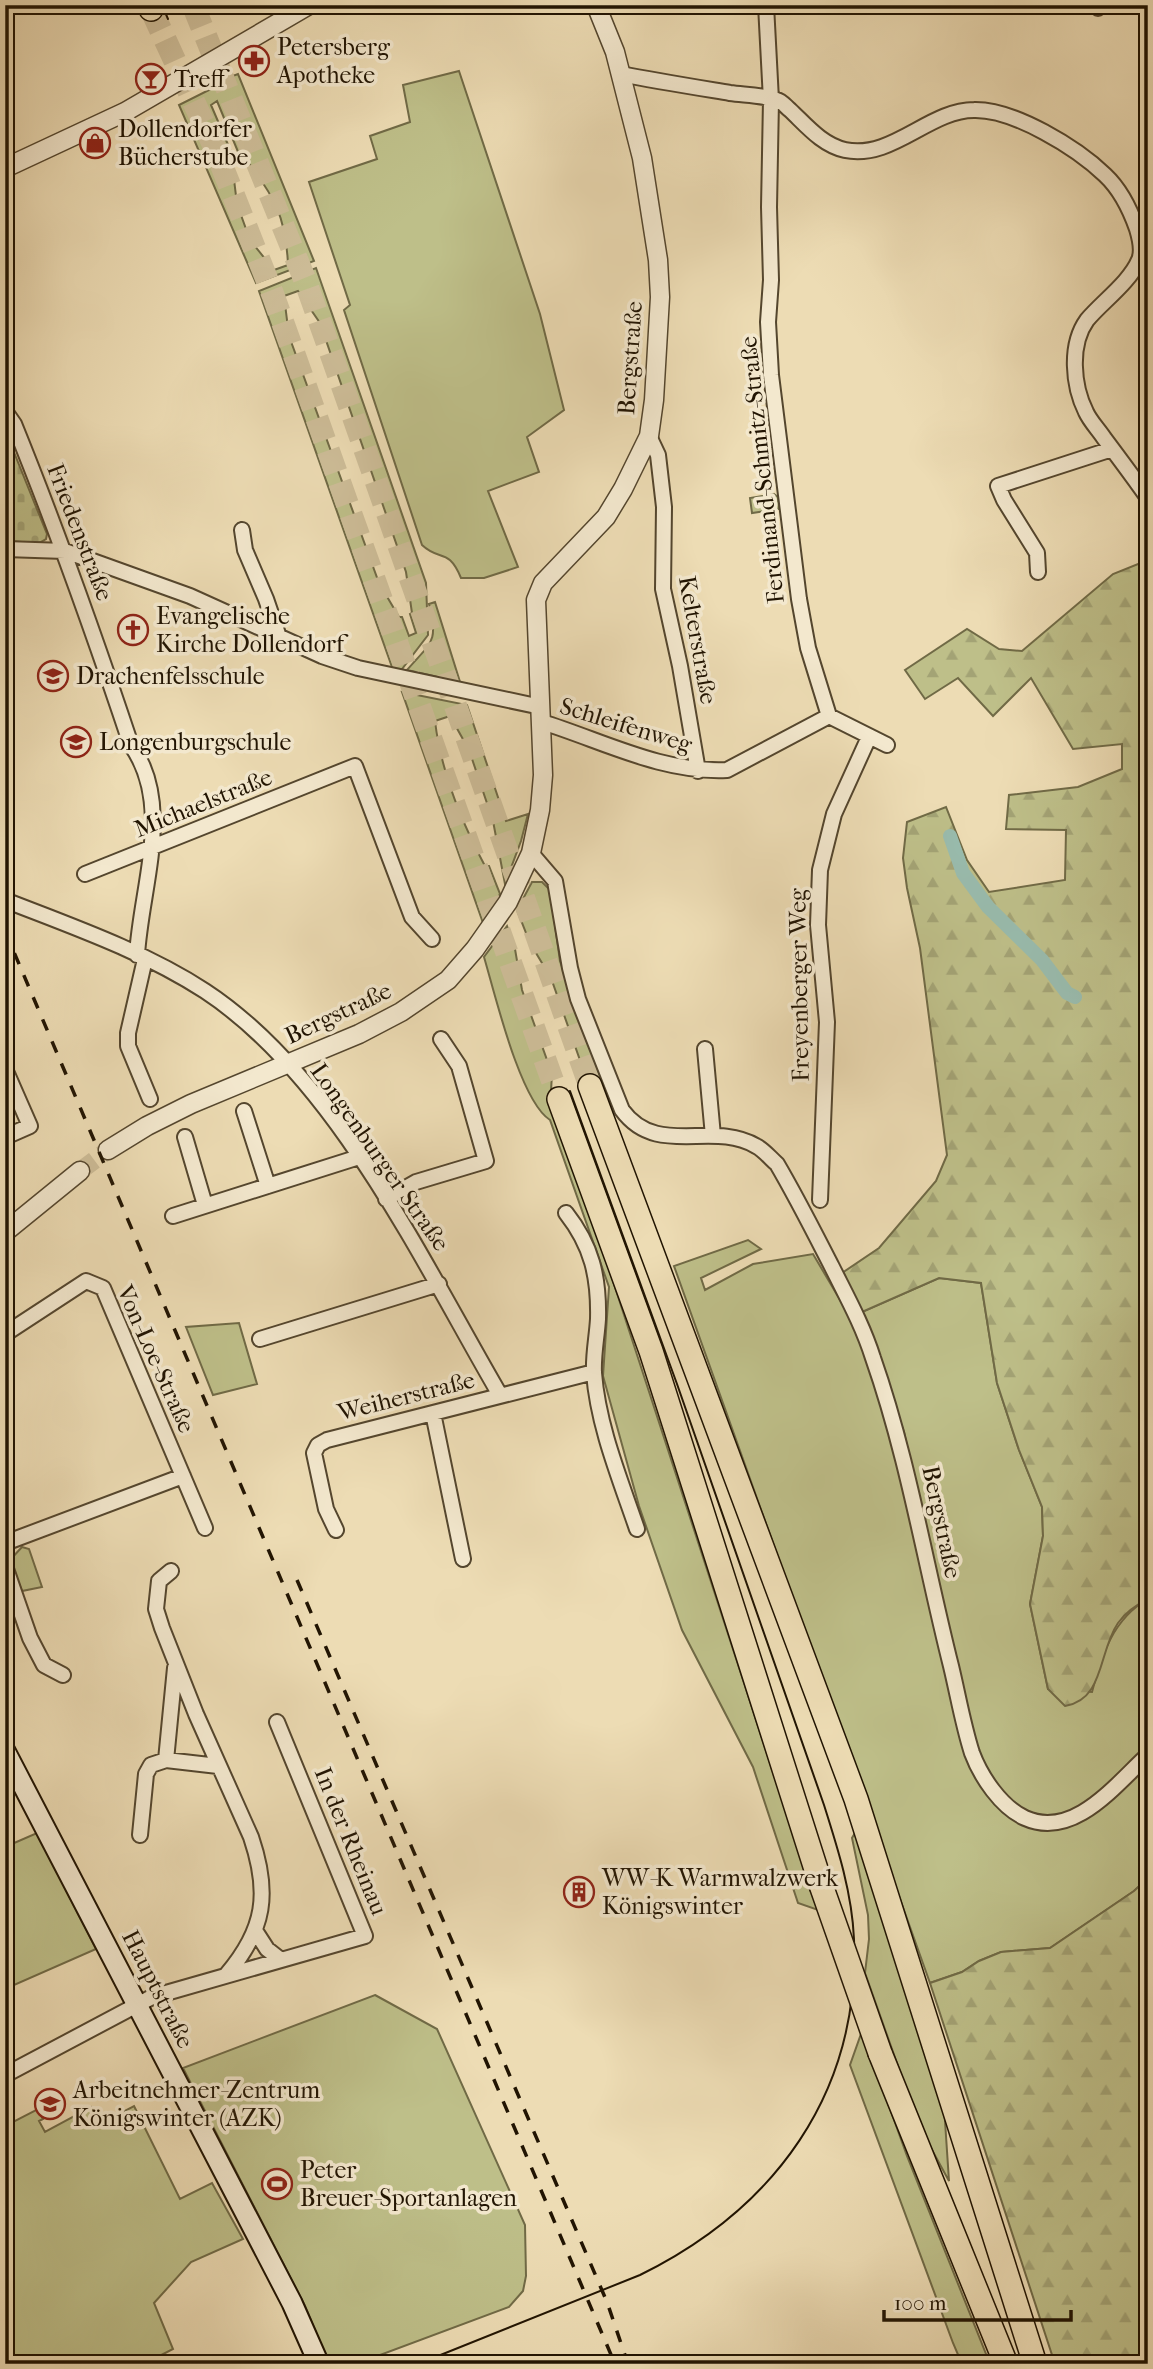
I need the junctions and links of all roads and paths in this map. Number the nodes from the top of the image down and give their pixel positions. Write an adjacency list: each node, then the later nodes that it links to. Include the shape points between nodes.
1 (309, 5): 8 (street, via 125,111)
2 (596, 5): 4 (street, Bergstraße)
3 (766, 5): 7 (street, Ferdinand-Schmitz-Straße)
4 (620, 74): 5 (street); 6 (street, Bergstraße)
5 (651, 80): 6 (street); 7 (street)
6 (625, 95): 10 (street, Bergstraße, via 642,158 658,260 660,297)
7 (771, 100): 11 (street, via 779,100 830,145 857,151 904,138 961,111 992,111 1041,131 1106,176 1129,206 1141,243 1140,260 1088,320 1074,356 1086,413); 19 (street, Ferdinand-Schmitz-Straße, via 771,375 799,599)
8 (5, 168)
9 (5, 411): 15 (street, Friedenstraße)
10 (649, 436): 18 (street, Bergstraße, via 606,516 543,583 536,600); 22 (street, Kelterstraße, via 658,455 664,507 663,589)
11 (1112, 449): 12 (street); 16 (street, via 998,486 1037,553)
12 (1148, 498)
13 (242, 530): 17 (street, via 245,550)
14 (5, 549): 15 (street, Schleifenweg)
15 (65, 551): 17 (street, Schleifenweg, via 190,596); 23 (street, Friedenstraße, via 152,795)
16 (1038, 572)
17 (279, 636): 18 (street, Schleifenweg, via 358,668)
18 (542, 715): 22 (street, Schleifenweg, via 600,743); 24 (street, Bergstraße, via 541,810)
19 (829, 716): 20 (street); 22 (street, Schleifenweg, via 727,770)
20 (869, 737): 21 (street); 45 (street, Freyenberger Weg, via 834,814 820,870 818,925 827,1022)
21 (887, 746)
22 (698, 771)
23 (151, 849): 25 (street, Michaelstraße); 27 (street, Michaelstraße, via 355,766 412,917); 28 (street, Friedenstraße, via 138,926)
24 (531, 853): 31 (street, Bergstraße, via 492,928 448,980 359,1034); 37 (street, Bergstraße, via 555,881 578,999 622,1110 644,1132)
25 (85, 874)
26 (6, 900): 28 (street, Longenburger Straße)
27 (432, 939)
28 (141, 957): 31 (street, Longenburger Straße, via 205,991); 34 (street, via 128,1046)
29 (441, 1039): 44 (street, via 459,1066 486,1161 416,1182)
30 (705, 1049): 37 (street)
31 (288, 1064): 40 (street, Bergstraße, via 191,1104); 41 (street, Longenburger Straße)
32 (5, 1069): 38 (street, via 30,1126)
33 (590, 1086): 79 (highway, via 851,1786)
34 (150, 1099)
35 (559, 1099): 78 (highway, bridge, via 655,1364 821,1885 880,2053)
36 (244, 1111): 43 (street)
37 (713, 1136): 68 (street, Bergstraße, via 757,1146 777,1164 858,1319 898,1436 973,1755 989,1783 1002,1801 1027,1819 1063,1821 1088,1809)
38 (5, 1137)
39 (185, 1137): 46 (street)
40 (108, 1150)
41 (359, 1157): 43 (street); 44 (street, Longenburger Straße)
42 (80, 1171): 49 (street)
43 (268, 1186): 46 (street)
44 (386, 1199): 50 (street, Longenburger Straße)
45 (820, 1200)
46 (205, 1205): 48 (street)
47 (566, 1213): 53 (street, via 582,1233 592,1259 598,1299)
48 (173, 1216)
49 (5, 1232)
50 (439, 1284): 52 (street); 54 (street, Longenburger Straße)
51 (5, 1334): 56 (street, Von-Loe-Straße, via 86,1281 103,1288)
52 (260, 1339)
53 (594, 1372): 54 (street, Weiherstraße); 58 (street, via 602,1419)
54 (500, 1395): 55 (street, Weiherstraße)
55 (433, 1413): 59 (street, Weiherstraße, via 318,1445 314,1453 326,1509); 61 (street)
56 (183, 1476): 57 (street, Von-Loe-Straße); 60 (street)
57 (205, 1528)
58 (637, 1529)
59 (336, 1530)
60 (5, 1543)
61 (463, 1559)
62 (5, 1566): 65 (street, via 44,1665)
63 (171, 1571): 64 (street, via 159,1581 156,1609)
64 (176, 1662): 69 (street); 70 (street)
65 (63, 1675)
66 (277, 1722): 73 (street, In der Rheinau, via 365,1936)
67 (5, 1751): 75 (main road, Hauptstraße)
68 (1148, 1755)
69 (166, 1760): 70 (street); 71 (street, via 151,1765 146,1774)
70 (218, 1766): 72 (street, via 256,1851 261,1882)
71 (140, 1835)
72 (256, 1933): 73 (street); 74 (street)
73 (281, 1960): 74 (street, In der Rheinau)
74 (227, 1975): 75 (street, In der Rheinau)
75 (137, 2005): 76 (street, In der Rheinau); 77 (main road, Hauptstraße, via 292,2303)
76 (5, 2075)
77 (319, 2364)
78 (1006, 2364)
79 (1035, 2364)

